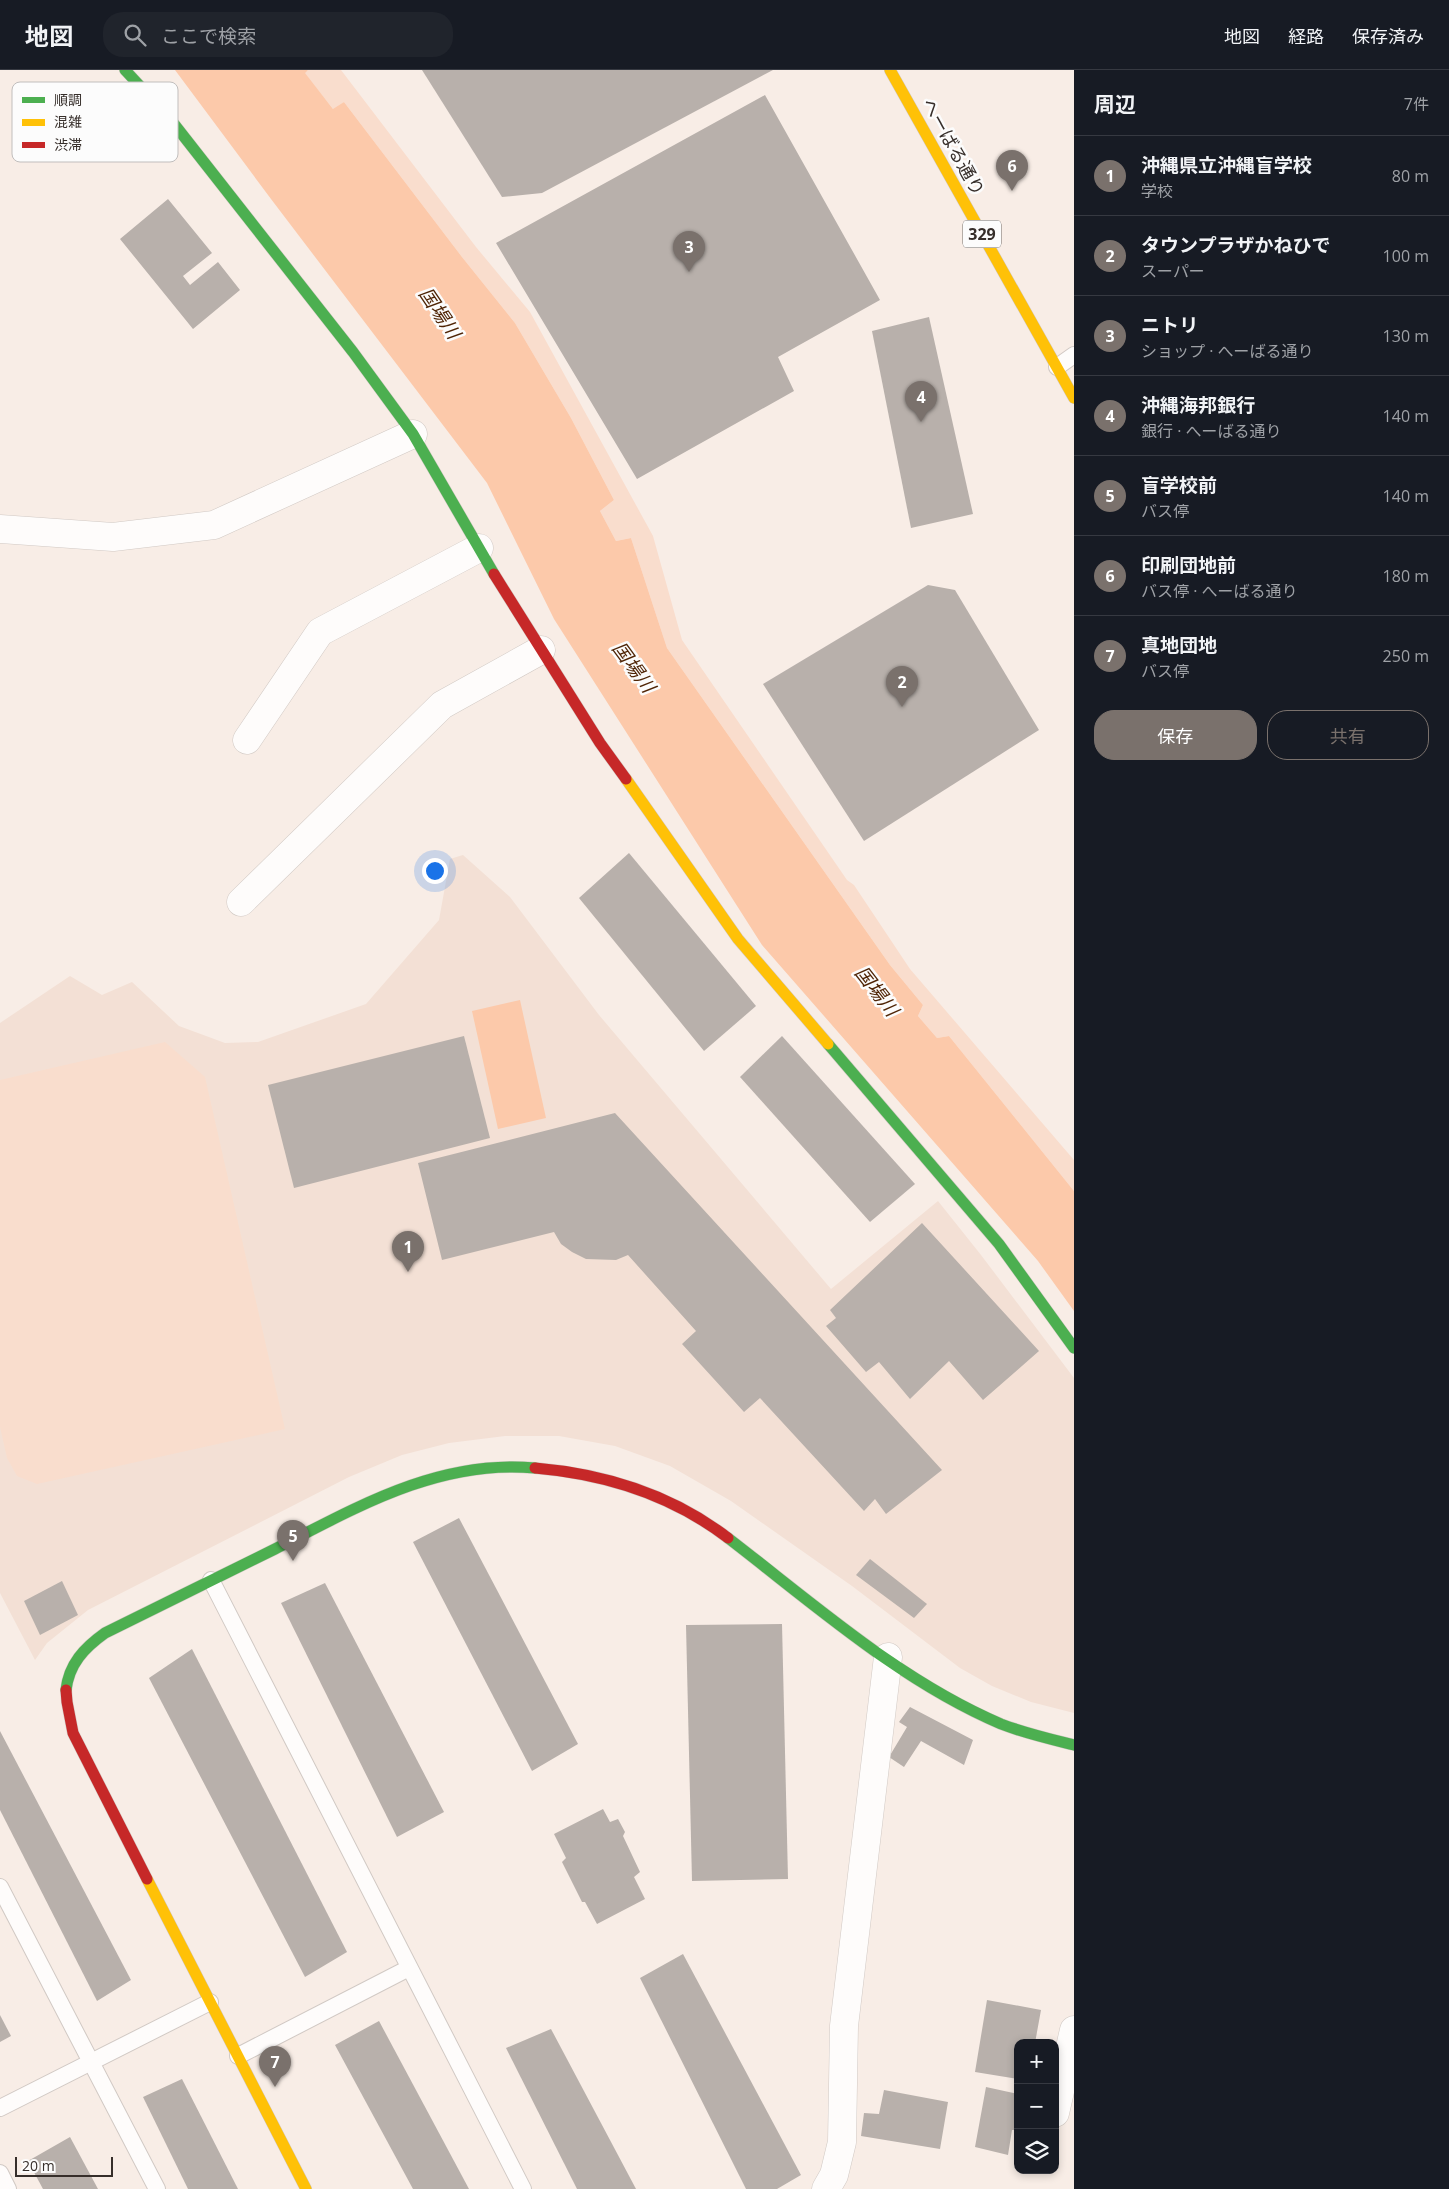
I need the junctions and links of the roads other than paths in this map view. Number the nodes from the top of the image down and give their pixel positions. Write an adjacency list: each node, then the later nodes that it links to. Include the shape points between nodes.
1 (125, 70): 3 (main road)
2 (890, 70): 6 (main road, へーばる通り / 329)
3 (136, 82)
4 (178, 129): 8 (main road, via 353,352)
5 (1074, 355): 6 (lane)
6 (1057, 367): 7 (main road, へーばる通り / 329)
7 (1074, 398)
8 (413, 434): 9 (street, via 214,525 113,537); 10 (main road)
9 (0, 529)
10 (479, 548): 11 (main road); 12 (street, via 320,632)
11 (541, 650): 13 (street, via 442,705); 14 (main road, via 600,743 738,939 999,1244)
12 (247, 740)
13 (241, 902)
14 (1074, 1348)
15 (211, 1580): 16 (main road, via 370,1500 420,1481 505,1467 559,1470 652,1494 696,1515); 19 (lane); 20 (main road, via 136,1616 88,1644 76,1657 66,1689 66,1709 73,1733)
16 (888, 1657): 17 (main road, via 963,1706 994,1721); 31 (street, via 844,2026 842,2142 834,2175)
17 (1074, 1744)
18 (0, 1887): 23 (lane)
19 (409, 1968): 22 (lane); 30 (lane)
20 (210, 2002): 22 (main road); 23 (lane)
21 (1074, 2030): 24 (street)
22 (238, 2056): 29 (main road)
23 (91, 2062): 25 (lane); 28 (lane)
24 (1059, 2096)
25 (0, 2108)
26 (0, 2174): 27 (lane)
27 (8, 2189)
28 (157, 2189)
29 (306, 2189)
30 (523, 2189)
31 (826, 2189)

